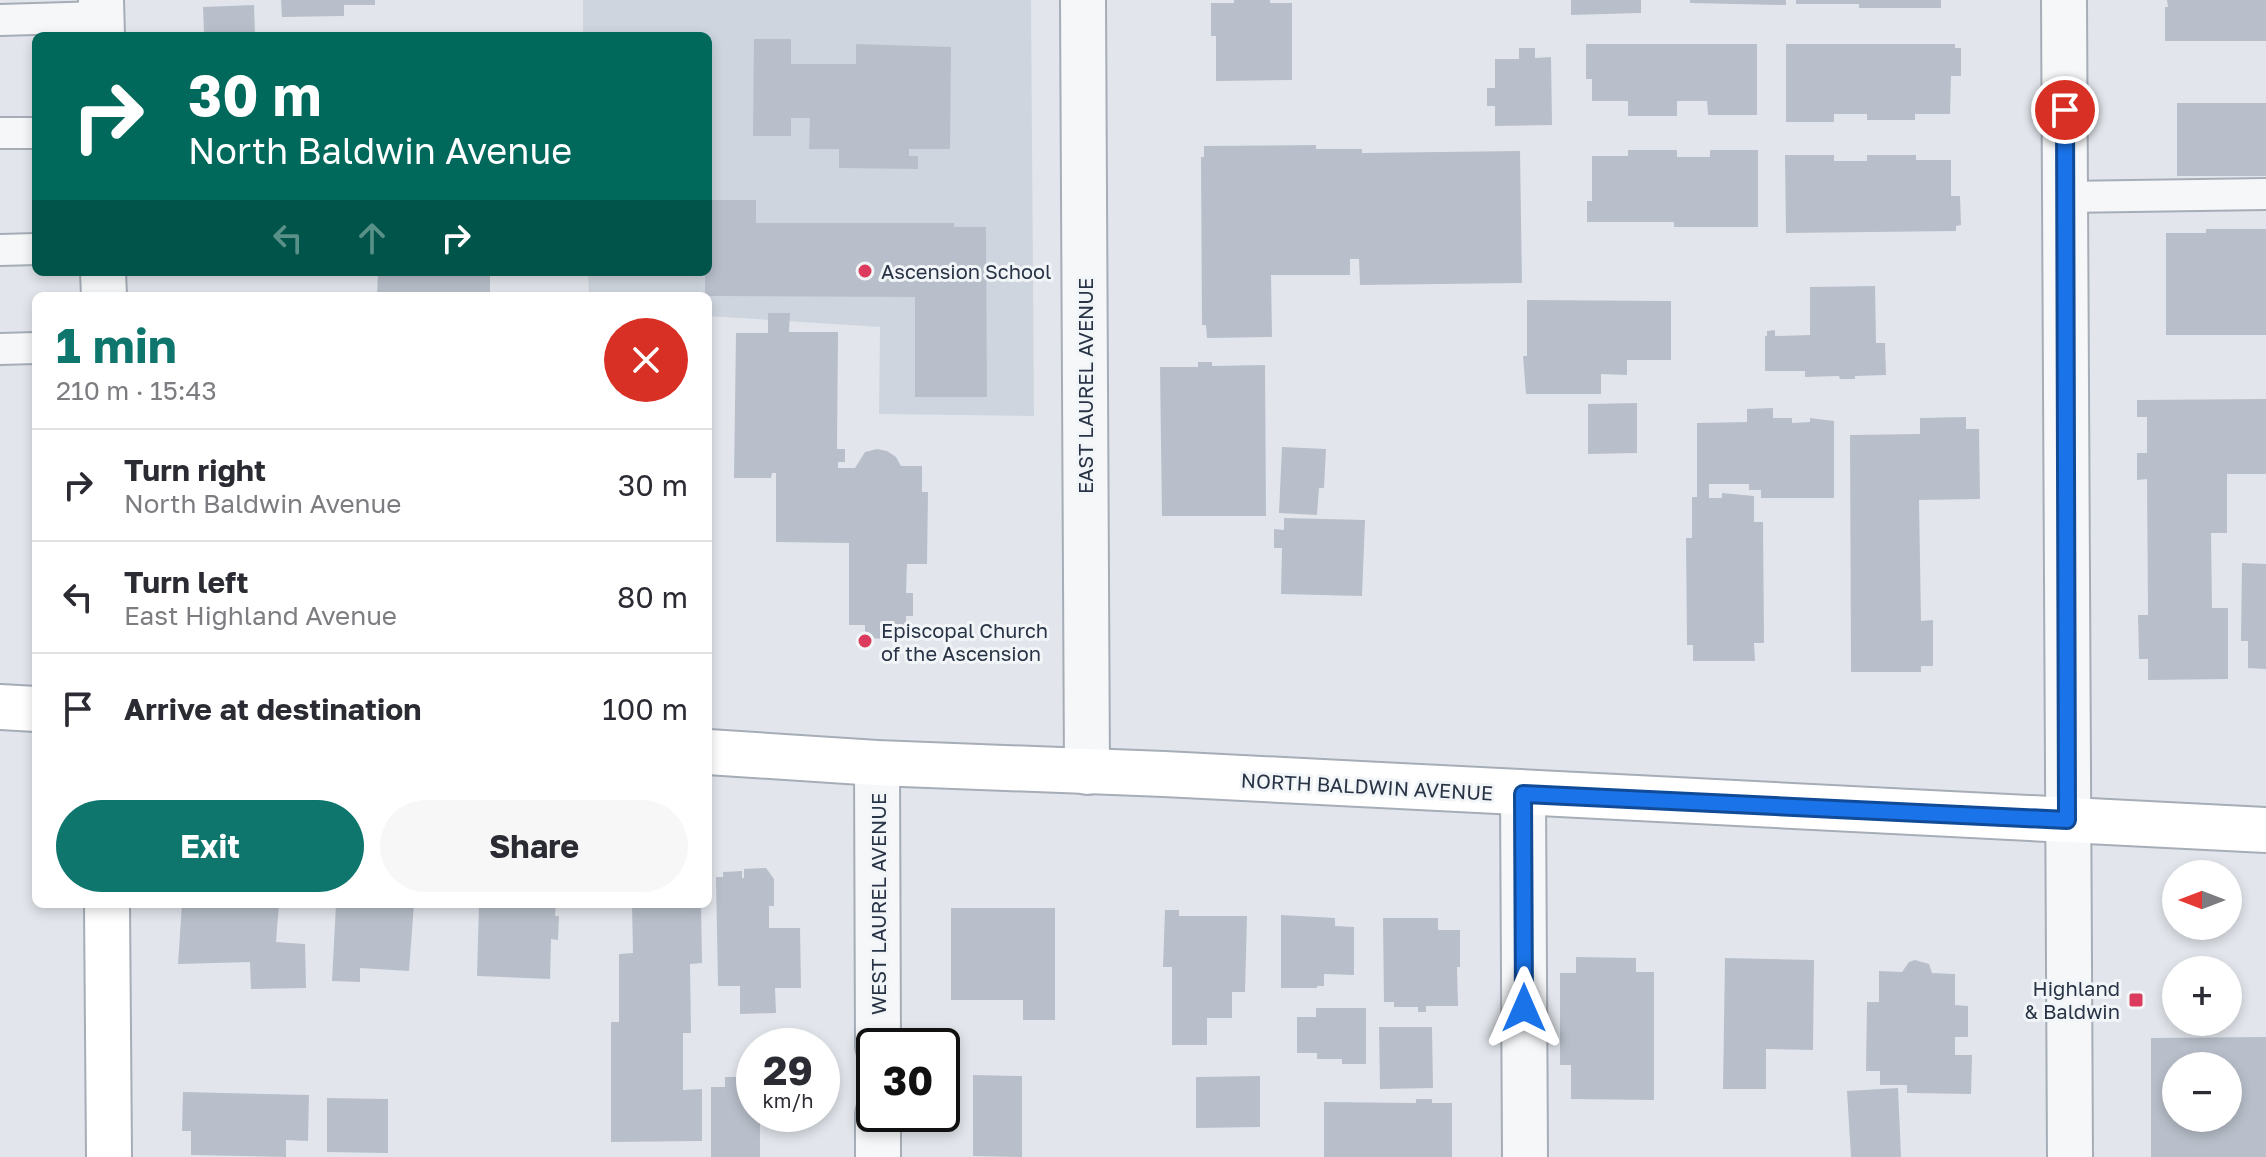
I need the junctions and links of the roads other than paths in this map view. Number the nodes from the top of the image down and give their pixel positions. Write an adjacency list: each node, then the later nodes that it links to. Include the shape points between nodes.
1 (1083, 0): 17 (street, EAST LAUREL AVENUE)
2 (2064, 0): 8 (street)
3 (102, 18): 4 (lane)
4 (0, 20)
5 (0, 133): 6 (lane)
6 (32, 133)
7 (2266, 194): 8 (lane)
8 (2065, 197): 19 (street)
9 (32, 249): 10 (lane)
10 (0, 250)
11 (32, 348): 12 (lane)
12 (0, 349)
13 (0, 707): 14 (street)
14 (32, 709)
15 (712, 752): 16 (street, NORTH BALDWIN AVENUE)
16 (877, 763): 17 (street, NORTH BALDWIN AVENUE); 22 (street, WEST LAUREL AVENUE)
17 (1087, 772): 18 (street, NORTH BALDWIN AVENUE)
18 (1523, 794): 19 (street, NORTH BALDWIN AVENUE); 26 (street)
19 (2067, 820): 20 (street, NORTH BALDWIN AVENUE); 27 (street)
20 (2266, 830)
21 (107, 908): 24 (street)
22 (878, 1028)
23 (878, 1132): 25 (street)
24 (109, 1157)
25 (878, 1157)
26 (1525, 1157)
27 (2070, 1157)

